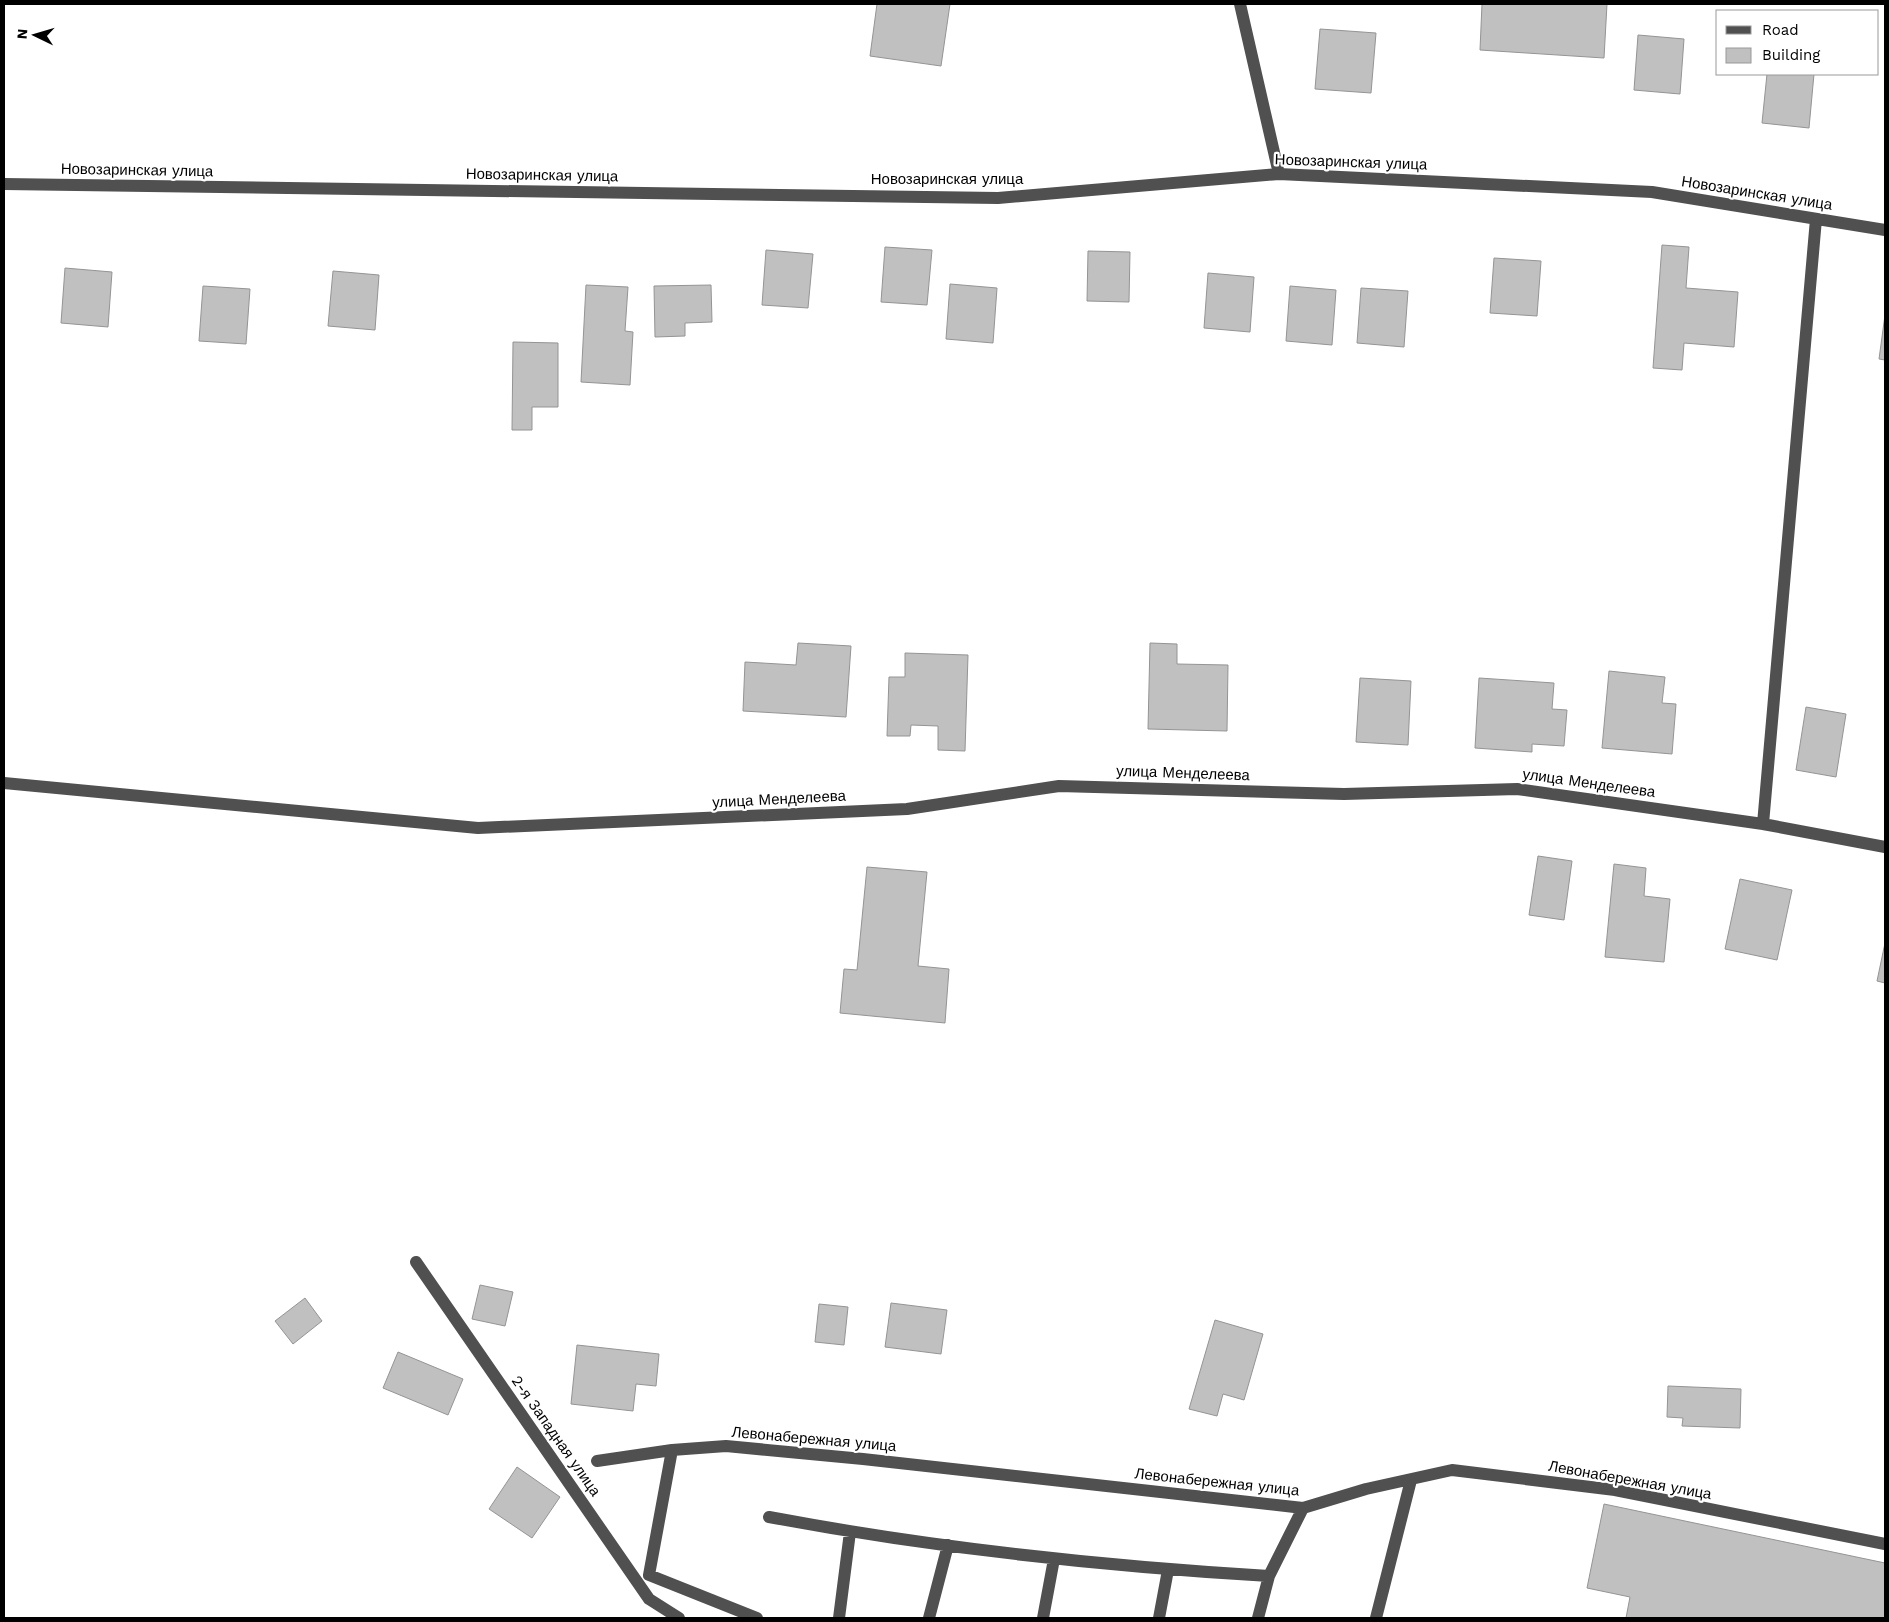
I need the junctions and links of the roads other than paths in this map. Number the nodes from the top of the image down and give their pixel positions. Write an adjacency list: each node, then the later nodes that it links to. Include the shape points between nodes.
1 (1240, 4): 2 (street)
2 (1279, 174): 3 (street, Новозаринская улица, via 998,198); 4 (street, Новозаринская улица, via 1652,192)
3 (4, 184)
4 (1816, 219): 5 (street, Новозаринская улица); 7 (street)
5 (1885, 230)
6 (4, 783): 7 (street, улица Менделеева, via 478,828 908,809 1059,786 1344,794 1517,789)
7 (1763, 824): 8 (street, улица Менделеева)
8 (1885, 847)
9 (416, 1262): 21 (street, 2-я Западная улица, via 649,1599)
10 (672, 1450): 11 (street, Левонабережная улица); 13 (street, Левонабережная улица, via 726,1446); 22 (street, via 648,1575)
11 (597, 1461)
12 (1411, 1480): 13 (street, Левонабережная улица, via 1366,1489); 16 (street, Левонабережная улица, via 1452,1470 1616,1490); 28 (street)
13 (1303, 1508): 20 (street)
14 (770, 1517): 15 (street)
15 (850, 1532): 17 (street); 23 (street)
16 (1885, 1544)
17 (948, 1545): 18 (street); 24 (street)
18 (1054, 1559): 19 (street); 25 (street)
19 (1168, 1570): 20 (street); 26 (street)
20 (1268, 1576): 27 (street)
21 (680, 1618)
22 (757, 1618)
23 (839, 1618)
24 (929, 1618)
25 (1043, 1618)
26 (1159, 1618)
27 (1258, 1618)
28 (1376, 1618)

